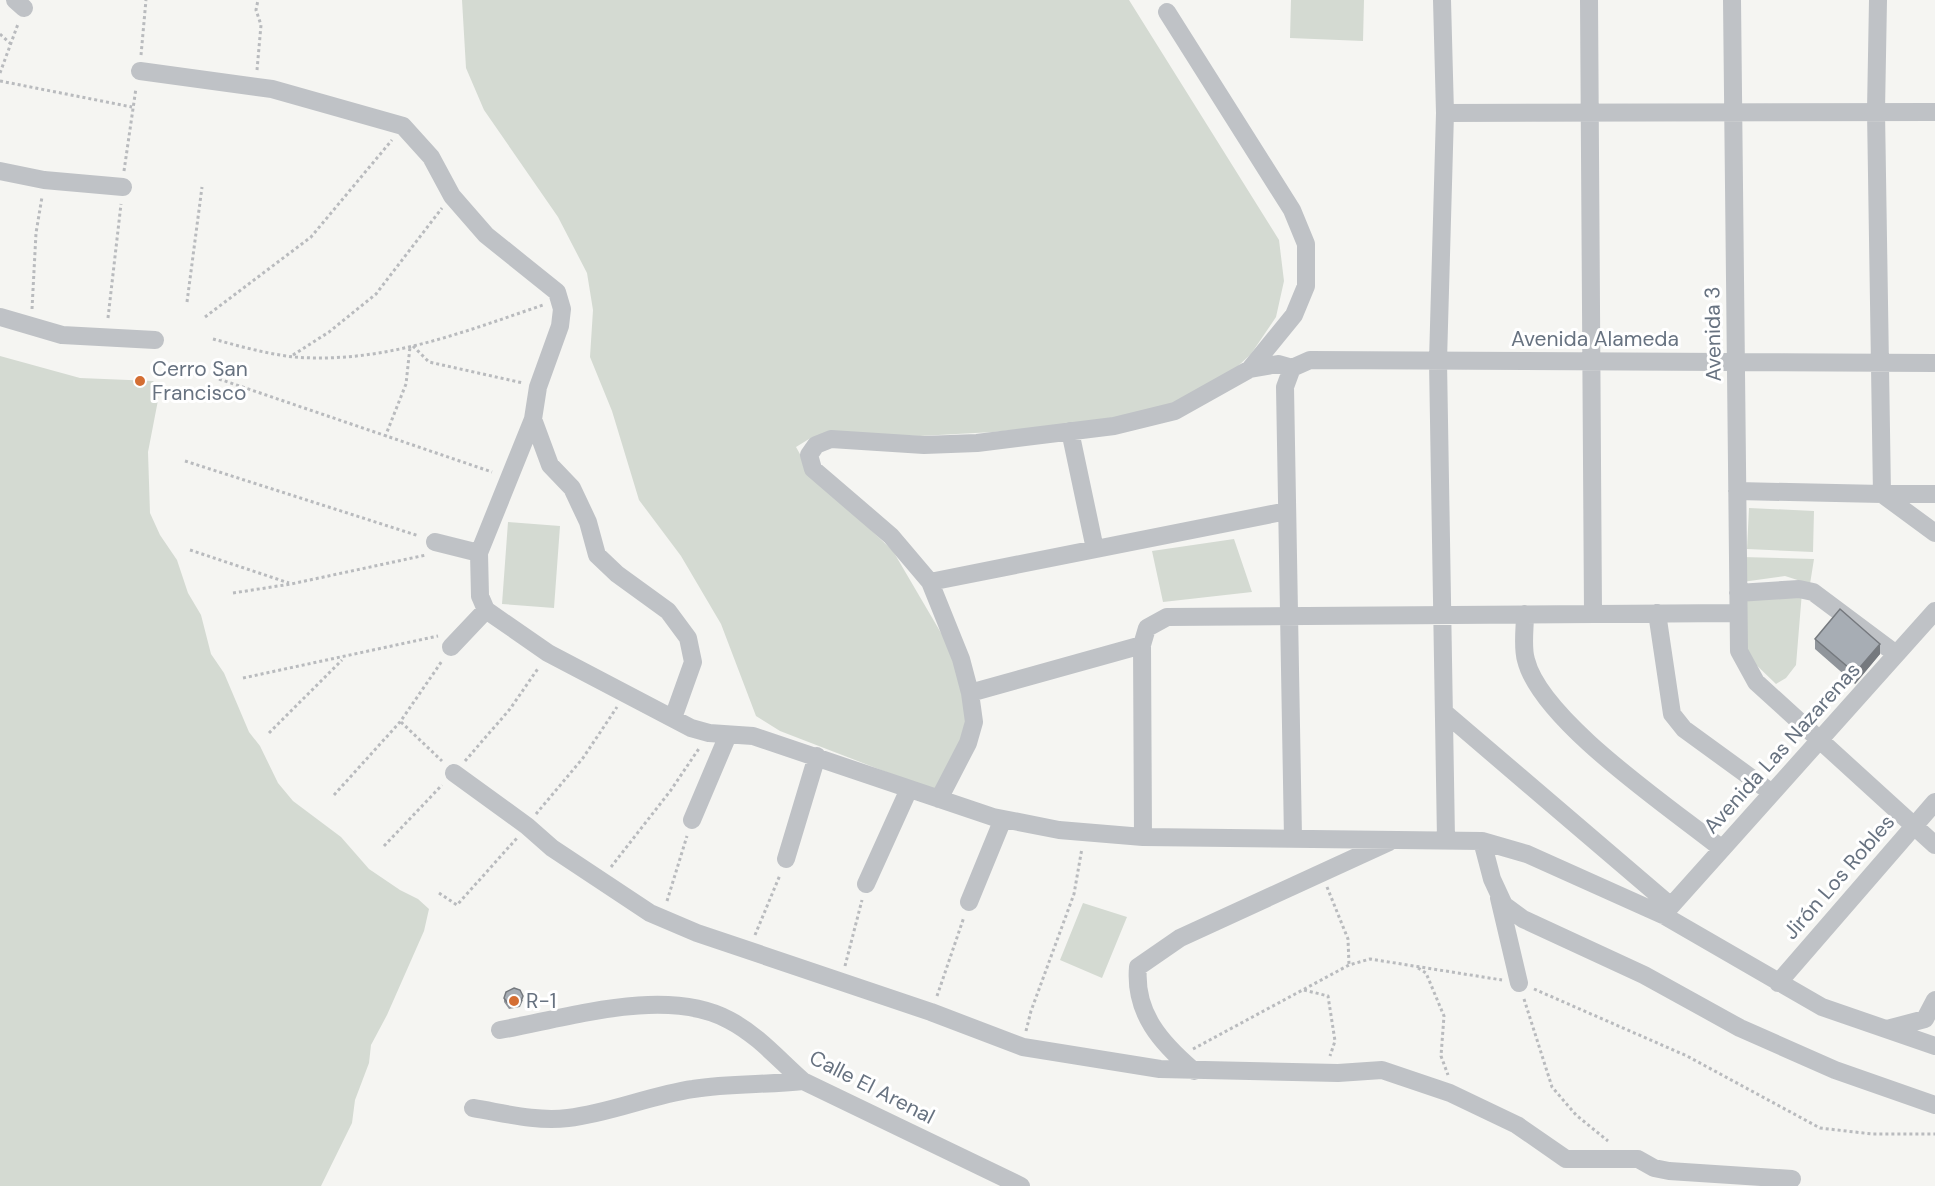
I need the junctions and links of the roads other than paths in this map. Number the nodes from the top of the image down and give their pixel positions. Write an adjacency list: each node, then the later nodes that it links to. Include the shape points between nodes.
1 (1442, 0): 11 (street)
2 (1589, 0): 7 (street)
3 (1732, 0): 8 (street, Avenida 3)
4 (1878, 0): 9 (street)
5 (1167, 12): 22 (street, via 1292,210 1306,244 1306,286 1294,315)
6 (140, 71): 23 (street, via 272,89 403,126 431,157 452,196 486,235 547,282 559,299 560,326 538,387)
7 (1590, 111): 8 (street); 11 (street); 17 (street)
8 (1733, 111): 9 (street); 18 (street, Avenida 3)
9 (1876, 111): 10 (street); 19 (street)
10 (1935, 112)
11 (1445, 113): 16 (street)
12 (0, 171): 13 (street, via 44,180)
13 (123, 187)
14 (0, 317): 15 (street, via 62,335)
15 (155, 339)
16 (1438, 361): 17 (street, Avenida Alameda); 21 (street, Avenida Alameda, via 1310,360); 41 (street)
17 (1592, 361): 18 (street, Avenida Alameda); 39 (street)
18 (1736, 362): 19 (street, Avenida Alameda); 25 (street, Avenida 3)
19 (1880, 362): 20 (street, Avenida Alameda); 26 (street)
20 (1935, 363)
21 (1292, 368): 22 (street, Avenida Alameda, via 1278,364); 28 (street, via 1285,387)
22 (1250, 369): 24 (street, via 1175,411 1114,426)
23 (533, 419): 32 (street); 48 (street, via 550,465 572,488 588,522 597,555 669,611 688,638 693,662)
24 (1070, 431): 31 (street); 33 (street, via 976,443 924,445 831,439 816,445 809,455 813,469 891,536)
25 (1737, 491): 26 (street); 34 (street, Avenida 3)
26 (1882, 494): 27 (street); 29 (street)
27 (1935, 494)
28 (1287, 512): 31 (street); 42 (street)
29 (1935, 532)
30 (435, 542): 32 (street)
31 (1095, 549): 33 (street)
32 (479, 553): 35 (street, via 480,596)
33 (930, 582): 46 (street, via 961,659)
34 (1738, 593): 37 (street, Avenida 3); 45 (street, via 1799,589 1812,592)
35 (486, 610): 44 (street); 48 (street, via 548,653)
36 (1935, 611): 45 (street, Avenida Las Nazarenas)
37 (1738, 613): 40 (street); 50 (street, Avenida 3, via 1739,651 1745,666 1756,682)
38 (1524, 614): 39 (street); 41 (street); 66 (street, via 1525,659 1535,684 1553,706 1576,733)
39 (1593, 614): 40 (street)
40 (1657, 614): 54 (street, via 1671,714 1684,729)
41 (1442, 615): 42 (street); 47 (street)
42 (1289, 616): 43 (street, via 1167,617 1147,628); 61 (street)
43 (1142, 645): 46 (street); 60 (street)
44 (452, 647)
45 (1896, 654): 50 (street, Avenida Las Nazarenas)
46 (970, 693): 55 (street, via 974,722 968,743)
47 (1444, 712): 63 (street); 71 (street)
48 (673, 718): 49 (street, via 709,733)
49 (728, 735): 51 (street, via 753,736); 58 (street)
50 (1820, 740): 54 (street, Avenida Las Nazarenas); 59 (street)
51 (818, 756): 53 (street); 67 (street)
52 (454, 773): 78 (street, via 600,880 662,918 697,933 1023,1047)
53 (909, 789): 55 (street); 68 (street)
54 (1772, 794): 66 (street, Avenida Las Nazarenas)
55 (939, 799): 57 (street)
56 (1935, 802): 59 (street, Jirón Los Robles)
57 (1003, 819): 60 (street, via 1059,830); 70 (street)
58 (692, 820)
59 (1913, 826): 65 (street); 73 (street, Jirón Los Robles)
60 (1143, 837): 61 (street)
61 (1293, 838): 62 (street)
62 (1396, 838): 63 (street); 78 (street, via 1180,938 1138,967 1137,982 1149,1022 1163,1044)
63 (1446, 839): 64 (street)
64 (1482, 841): 69 (street); 71 (street, via 1527,854)
65 (1935, 845)
66 (1722, 849): 71 (street, Avenida Las Nazarenas)
67 (786, 859)
68 (866, 884)
69 (1497, 890): 72 (street); 80 (street, via 1504,905 1523,919 1644,975 1740,1028 1835,1070)
70 (969, 902)
71 (1667, 910): 73 (street)
72 (1519, 983)
73 (1778, 983): 76 (street, via 1822,1007)
74 (1935, 1000): 76 (street, via 1925,1019)
75 (500, 1030): 79 (street, Calle El Arenal, via 639,1005 677,1005 729,1020 776,1054)
76 (1884, 1030): 77 (street)
77 (1935, 1046)
78 (1194, 1071): 82 (street, via 1382,1070 1456,1096 1517,1125 1566,1159 1638,1159 1669,1171)
79 (802, 1081): 81 (street, via 690,1089 566,1118 542,1119); 83 (street, Calle El Arenal)
80 (1935, 1105)
81 (473, 1108)
82 (1792, 1179)
83 (1022, 1186)

